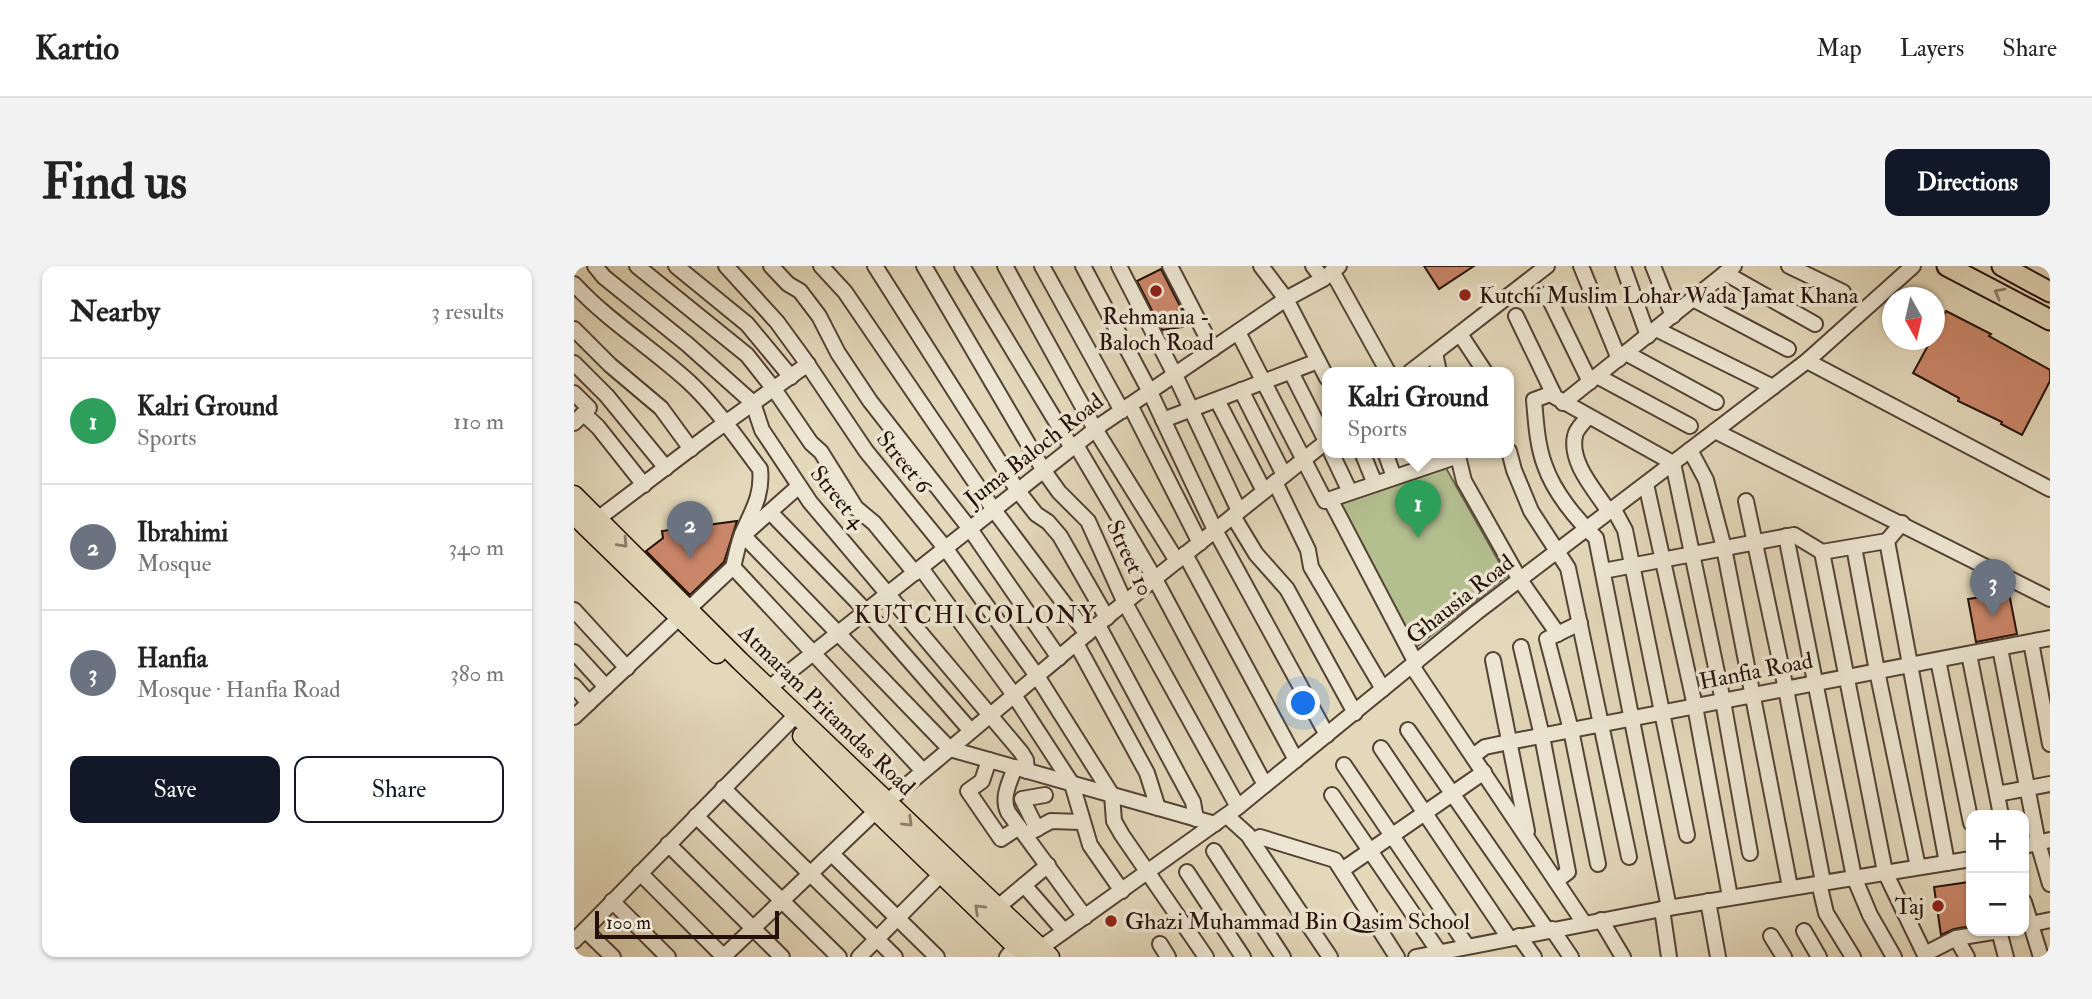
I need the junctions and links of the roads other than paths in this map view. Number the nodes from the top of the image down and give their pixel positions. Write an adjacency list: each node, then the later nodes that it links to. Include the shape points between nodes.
1 (637, 266): 60 (street, via 747,355)
2 (676, 266): 56 (street, via 747,324)
3 (726, 266): 48 (street, Street 6)
4 (771, 266): 110 (street, via 800,291 819,316 870,401)
5 (821, 266): 104 (street, via 845,292)
6 (875, 266): 99 (street)
7 (923, 266): 91 (street, Street 10)
8 (961, 266): 79 (street)
9 (1005, 266): 75 (street)
10 (1042, 266): 68 (street)
11 (1083, 266): 62 (street)
12 (1119, 266): 55 (street)
13 (1170, 266): 41 (street)
14 (1261, 266): 31 (street)
15 (1313, 266): 26 (street)
16 (1547, 266): 40 (street)
17 (1581, 266): 44 (street)
18 (1623, 266): 39 (street)
19 (1653, 266): 34 (street)
20 (1789, 266): 28 (street)
21 (1947, 266): 35 (highway, one-way to 21)
22 (2002, 266): 29 (highway)
23 (598, 267): 27 (street); 67 (street, Street 4, via 604,277)
24 (1904, 268): 46 (street, Ghausia Road)
25 (1730, 270): 32 (street); 36 (street)
26 (1332, 272): 31 (street, Juma Baloch Road); 49 (street)
27 (576, 290): 73 (street, via 691,384)
28 (1843, 292)
29 (2050, 292)
30 (1548, 294): 57 (street)
31 (1286, 299): 38 (street, Juma Baloch Road); 45 (street)
32 (1693, 299): 34 (street); 42 (street)
33 (1516, 316): 64 (street)
34 (1673, 316): 39 (street)
35 (2050, 320)
36 (1815, 324)
37 (574, 329): 80 (street, via 661,408)
38 (1238, 332): 41 (street, Juma Baloch Road); 58 (street)
39 (1652, 332): 44 (street); 59 (street)
40 (1460, 334): 43 (street); 52 (street)
41 (1213, 349): 55 (street, Juma Baloch Road)
42 (1788, 349)
43 (1435, 353): 50 (street); 51 (street)
44 (1622, 356): 57 (street); 66 (street)
45 (1318, 361): 53 (street); 54 (street)
46 (1807, 361): 59 (street, Ghausia Road); 98 (street)
47 (574, 363): 90 (street)
48 (808, 364): 56 (street); 120 (street, Street 6, via 866,451)
49 (1385, 367)
50 (1417, 367)
51 (1438, 367)
52 (1482, 367)
53 (1322, 369)
54 (1291, 372): 58 (street); 77 (street)
55 (1175, 375): 62 (street, Juma Baloch Road); 69 (street)
56 (791, 377): 60 (street)
57 (1593, 379): 64 (street); 74 (street)
58 (1263, 382): 61 (street); 82 (street)
59 (1773, 387): 76 (street, Ghausia Road)
60 (774, 389): 67 (street); 128 (street, via 856,508)
61 (1241, 390): 65 (street); 93 (street)
62 (1150, 392): 68 (street, Juma Baloch Road); 72 (street)
63 (574, 393): 71 (street, via 589,408)
64 (1558, 398): 70 (street); 111 (street, via 1534,400 1539,444 1545,467)
65 (1217, 400): 69 (street); 93 (street)
66 (1716, 402)
67 (753, 403): 73 (street); 97 (street, Street 4, via 762,430)
68 (1126, 408): 75 (street, Juma Baloch Road); 117 (street)
69 (1191, 409): 72 (street); 107 (street)
70 (1588, 417): 89 (street); 105 (street, via 1575,434 1576,455 1583,473)
71 (579, 419): 96 (street, via 598,427)
72 (1163, 420): 112 (street)
73 (725, 424): 80 (street); 113 (street, via 760,470 762,483)
74 (1690, 426)
75 (1095, 429): 79 (street, Juma Baloch Road); 124 (street)
76 (1715, 431): 81 (street, Ghausia Road); 109 (street)
77 (1322, 432)
78 (1322, 446): 82 (street)
79 (1074, 447): 91 (street, Juma Baloch Road); 130 (street)
80 (691, 449): 90 (street)
81 (1690, 450): 89 (street, Ghausia Road); 119 (street, via 1706,480)
82 (1305, 458): 93 (street); 102 (street, via 1325,501)
83 (1335, 458): 100 (street)
84 (1364, 458): 94 (street)
85 (1387, 458): 92 (street)
86 (1459, 458): 131 (street, via 1464,481)
87 (1511, 458): 121 (street, via 1531,512)
88 (1426, 459): 92 (street)
89 (1673, 463): 95 (street, Ghausia Road); 123 (street)
90 (666, 468): 96 (street)
91 (1044, 471): 99 (street, Juma Baloch Road); 134 (street, Street 10, via 1088,521)
92 (1394, 477): 94 (street)
93 (1275, 483): 107 (street); 163 (street, via 1308,550 1311,567)
94 (1375, 484): 100 (street)
95 (1646, 484): 105 (street, Ghausia Road); 125 (street)
96 (644, 485): 108 (street)
97 (799, 485): 106 (street); 132 (street, Street 4)
98 (2050, 489)
99 (1018, 491): 104 (street, Juma Baloch Road); 139 (street, via 1060,536)
100 (1350, 492): 102 (street)
101 (574, 495): 108 (main road, Atmaram Pritamdas Road)
102 (1330, 499): 152 (street)
103 (1746, 501): 116 (street)
104 (994, 510): 110 (street, Juma Baloch Road); 139 (street)
105 (1611, 510): 111 (street, Ghausia Road); 126 (street, via 1625,530)
106 (770, 512): 113 (street); 136 (street)
107 (1236, 514): 112 (street); 170 (street, via 1256,554 1287,589)
108 (587, 520): 137 (main road, Atmaram Pritamdas Road)
109 (1902, 523): 115 (street); 133 (street)
110 (970, 529): 120 (street, Juma Baloch Road); 149 (street)
111 (1587, 529): 121 (street, Ghausia Road); 129 (street, via 1596,538)
112 (1215, 530): 117 (street); 179 (street)
113 (742, 536): 127 (street); 140 (street)
114 (1786, 536): 116 (street); 122 (street, via 1794,535); 158 (street)
115 (1886, 541): 118 (street); 153 (street)
116 (1755, 542): 119 (street); 162 (street)
117 (1199, 543): 124 (street)
118 (1854, 547): 122 (street); 155 (street)
119 (1724, 548): 123 (street); 165 (street)
120 (946, 549): 128 (street, Juma Baloch Road); 156 (street, Street 6)
121 (1557, 552): 131 (street, Ghausia Road); 138 (street, via 1568,568)
122 (1822, 552): 157 (street)
123 (1692, 554): 125 (street); 166 (street)
124 (1181, 558): 130 (street); 187 (street)
125 (1663, 561): 126 (street); 168 (street)
126 (1632, 566): 129 (street); 169 (street)
127 (733, 567): 137 (street); 147 (street)
128 (918, 571): 132 (street, Juma Baloch Road); 164 (street)
129 (1603, 571): 173 (street)
130 (1155, 579): 134 (street); 195 (street)
131 (1520, 580): 141 (street); 152 (street, Ghausia Road)
132 (890, 594): 136 (street, Juma Baloch Road); 171 (street, Street 4)
133 (2050, 599)
134 (1125, 603): 139 (street); 209 (street, Street 10)
135 (574, 610): 154 (street)
136 (867, 611): 140 (street, Juma Baloch Road); 178 (street)
137 (684, 614): 154 (street); 161 (main road, Atmaram Pritamdas Road); 174 (main road, Atmaram Pritamdas Road)
138 (1580, 623): 141 (street); 175 (street)
139 (1092, 630): 149 (street); 204 (street); 210 (street, via 1193,802)
140 (839, 633): 147 (street, Juma Baloch Road); 184 (street)
141 (1558, 634): 177 (street, via 1547,639)
142 (2050, 638): 143 (street, Hanfia Road)
143 (2031, 642): 145 (street, Hanfia Road); 182 (street)
144 (1521, 647): 180 (street)
145 (2000, 648): 148 (street, Hanfia Road); 197 (street)
146 (574, 652): 160 (street)
147 (814, 653): 161 (street, Juma Baloch Road); 190 (street)
148 (1969, 654): 151 (street, Hanfia Road); 199 (street)
149 (1059, 658): 156 (street)
150 (1493, 660): 181 (street)
151 (1938, 660): 153 (street, Hanfia Road); 205 (street)
152 (1414, 664): 163 (street, Ghausia Road); 185 (street)
153 (1909, 665): 155 (street, Hanfia Road); 226 (street)
154 (627, 668): 160 (street)
155 (1877, 671): 157 (street, Hanfia Road); 229 (street)
156 (1037, 676): 164 (street); 201 (street, Street 6)
157 (1847, 677): 158 (street, Hanfia Road); 234 (street)
158 (1816, 683): 162 (street, Hanfia Road); 237 (street)
159 (574, 686): 167 (street)
160 (606, 687): 167 (street)
161 (769, 688): 174 (main road, Atmaram Pritamdas Road)
162 (1786, 689): 165 (street, Hanfia Road); 239 (street)
163 (1383, 690): 170 (street, Ghausia Road)
164 (1014, 695): 171 (street); 193 (street)
165 (1753, 695): 166 (street, Hanfia Road); 242 (street)
166 (1723, 701): 168 (street, Hanfia Road); 223 (street)
167 (589, 703): 172 (street)
168 (1695, 706): 169 (street, Hanfia Road); 244 (street)
169 (1663, 712): 173 (street, Hanfia Road); 215 (street)
170 (1354, 713): 179 (street, Ghausia Road)
171 (991, 715): 178 (street); 189 (street, Street 4, via 1026,760)
172 (574, 717)
173 (1633, 718): 175 (street, Hanfia Road); 249 (street)
174 (793, 719): 196 (street); 203 (main road, Atmaram Pritamdas Road)
175 (1602, 724): 177 (street, Hanfia Road); 224 (street)
176 (1408, 730): 198 (street)
177 (1571, 730): 180 (street, Hanfia Road); 227 (street)
178 (971, 731): 184 (street)
179 (1327, 736): 187 (street, Ghausia Road)
180 (1542, 736): 181 (street, Hanfia Road); 238 (street, via 1568,872)
181 (1509, 742): 185 (street, Hanfia Road, via 1485,747); 216 (street)
182 (2050, 744)
183 (1381, 748): 207 (street)
184 (950, 749): 186 (street); 190 (street)
185 (1474, 756): 191 (street)
186 (989, 760): 189 (street); 213 (street, via 982,781 968,791 1001,839)
187 (1296, 760): 195 (street, Ghausia Road)
188 (1344, 765): 214 (street)
189 (1021, 769): 192 (street); 213 (street, via 1006,790 1005,806)
190 (923, 771): 203 (street)
191 (1484, 772): 198 (street); 216 (street)
192 (1052, 778): 193 (street); 200 (street)
193 (1072, 784): 201 (street); 212 (street)
194 (2050, 784): 197 (street)
195 (1265, 785): 209 (street, Ghausia Road)
196 (723, 788): 208 (street); 236 (street)
197 (2028, 789): 199 (street); 218 (street)
198 (1452, 793): 207 (street); 258 (street)
199 (1997, 794): 206 (street)
200 (1045, 795): 211 (street); 213 (street, via 1022,799)
201 (1112, 795): 204 (street); 232 (street, via 1114,821)
202 (1332, 795): 221 (street)
203 (881, 806): 222 (street); 230 (main road, Atmaram Pritamdas Road)
204 (1158, 808): 210 (street)
205 (1968, 810)
206 (2000, 810)
207 (1425, 813): 214 (street); 265 (street)
208 (696, 816): 219 (street); 246 (street)
209 (1227, 816): 210 (street); 217 (street); 232 (street, Ghausia Road)
210 (1196, 819)
211 (1051, 821): 212 (street); 213 (street)
212 (1082, 822): 243 (street, via 1090,845)
213 (1027, 830): 228 (street)
214 (1393, 834): 221 (street); 270 (street)
215 (1687, 835)
216 (1528, 840): 238 (street)
217 (1252, 841): 231 (street, via 1261,837 1335,860); 285 (street)
218 (2037, 843): 240 (street)
219 (668, 844): 235 (street); 257 (street)
220 (1214, 851): 284 (street)
221 (1370, 851): 231 (street); 271 (street)
222 (832, 853): 236 (street); 251 (street)
223 (1750, 853)
224 (1629, 857)
225 (1966, 860): 226 (street)
226 (1947, 863): 229 (street)
227 (1598, 864)
228 (1048, 865): 241 (street); 250 (street)
229 (1918, 867): 234 (street)
230 (947, 868): 248 (main road, Atmaram Pritamdas Road); 251 (street); 272 (main road, Atmaram Pritamdas Road, one-way to 230)
231 (1342, 870): 286 (street)
232 (1148, 872): 243 (street, Ghausia Road); 282 (street)
233 (1187, 872): 283 (street)
234 (1885, 872): 237 (street); 273 (street)
235 (640, 873): 245 (street); 276 (street)
236 (810, 873): 246 (street); 267 (street)
237 (1854, 877): 239 (street); 297 (street)
238 (1556, 881): 255 (street)
239 (1821, 882): 242 (street); 296 (street, via 1826,913)
240 (2050, 884)
241 (1024, 885): 248 (street); 261 (street)
242 (1790, 887): 244 (street)
243 (1122, 891): 250 (street, Ghausia Road)
244 (1730, 897): 247 (street)
245 (612, 901): 259 (street); 275 (street)
246 (782, 901): 257 (street); 278 (street)
247 (1707, 901): 249 (street); 293 (street)
248 (998, 907): 272 (main road, Atmaram Pritamdas Road)
249 (1666, 909): 253 (street); 292 (street)
250 (1085, 917): 261 (street, Ghausia Road)
251 (897, 918): 267 (street); 281 (street)
252 (2029, 918): 256 (street)
253 (1601, 920): 255 (street); 291 (street)
254 (2050, 920): 256 (street)
255 (1584, 923): 258 (street)
256 (2031, 924): 300 (street)
257 (754, 928): 276 (street); 277 (street)
258 (1550, 929): 265 (street); 290 (street)
259 (585, 930): 268 (street); 274 (street)
260 (1804, 930): 295 (street)
261 (1065, 931): 272 (street, Ghausia Road)
262 (1772, 936): 294 (street)
263 (1968, 936): 266 (street)
264 (2000, 936): 299 (street)
265 (1514, 937): 269 (street); 289 (street)
266 (1956, 938): 273 (street); 298 (street)
267 (877, 939): 279 (street); 280 (street)
268 (574, 941)
269 (1483, 943): 270 (street); 288 (street)
270 (1468, 946): 271 (street)
271 (1446, 953): 287 (street)
272 (1028, 954)
273 (1925, 955)
274 (612, 957)
275 (668, 957)
276 (724, 957)
277 (782, 957)
278 (839, 957)
279 (859, 957)
280 (895, 957)
281 (937, 957)
282 (1206, 957)
283 (1243, 957)
284 (1283, 957)
285 (1330, 957)
286 (1397, 957)
287 (1416, 957)
288 (1493, 957)
289 (1534, 957)
290 (1571, 957)
291 (1623, 957)
292 (1669, 957)
293 (1718, 957)
294 (1784, 957)
295 (1819, 957)
296 (1853, 957)
297 (1894, 957)
298 (1967, 957)
299 (2006, 957)
300 (2041, 957)

